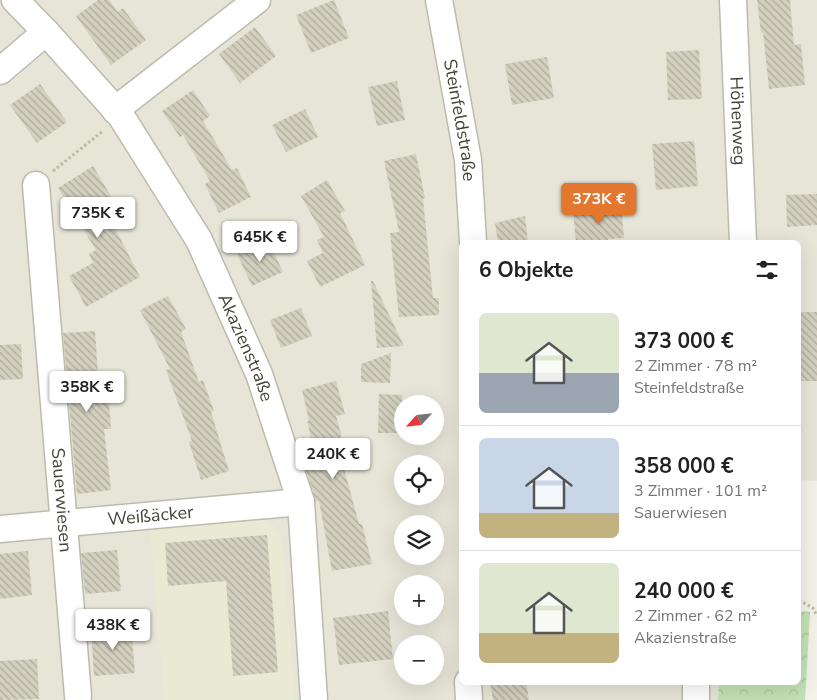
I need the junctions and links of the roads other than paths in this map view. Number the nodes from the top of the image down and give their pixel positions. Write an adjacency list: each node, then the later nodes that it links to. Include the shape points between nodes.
1 (15, 0): 5 (street, Akazienstraße)
2 (257, 0): 7 (street)
3 (439, 0): 9 (street, Steinfeldstraße, via 468,160)
4 (733, 0): 10 (street, Höhenweg)
5 (46, 32): 6 (street); 7 (street, Akazienstraße)
6 (0, 71)
7 (118, 113): 11 (street, Akazienstraße, via 200,240 258,374)
8 (36, 185): 12 (street, Sauerwiesen)
9 (473, 240)
10 (744, 240)
11 (300, 502): 12 (street, Weißäcker); 17 (street, Akazienstraße)
12 (64, 523): 13 (street, Weißäcker); 16 (street, Sauerwiesen)
13 (0, 529)
14 (468, 685): 18 (street)
15 (696, 685): 19 (street)
16 (78, 696)
17 (314, 700)
18 (470, 700)
19 (696, 700)

